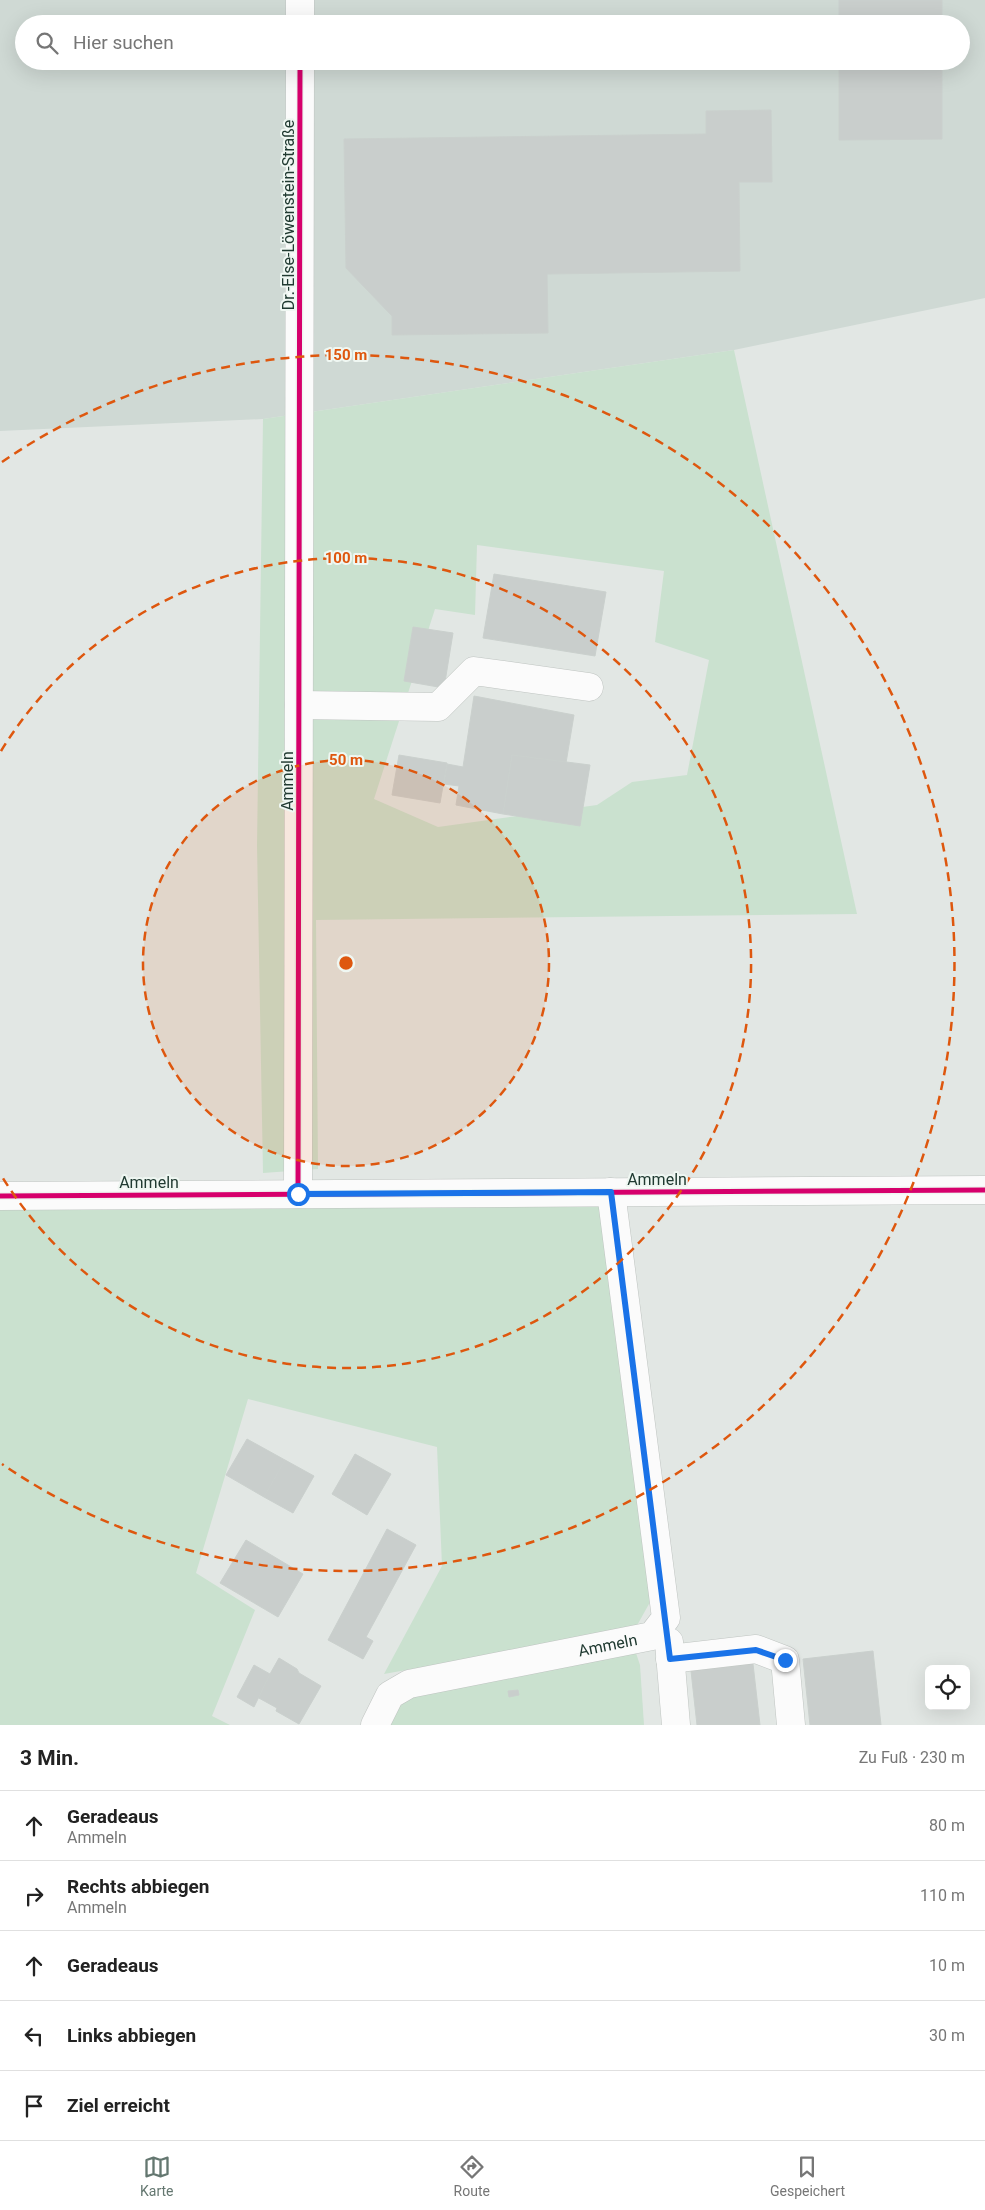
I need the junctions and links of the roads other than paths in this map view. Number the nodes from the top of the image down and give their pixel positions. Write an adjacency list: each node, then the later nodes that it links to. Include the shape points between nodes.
1 (300, 0): 2 (street)
2 (300, 15)
3 (300, 70): 4 (street, Dr.-Else-Löwenstein-Straße)
4 (300, 368): 6 (street, Ammeln)
5 (589, 687): 6 (street, via 474,671 438,707)
6 (299, 705): 9 (street, Ammeln)
7 (985, 1190): 8 (street, Ammeln)
8 (611, 1192): 9 (street, Ammeln); 11 (street, Ammeln)
9 (298, 1194): 10 (street, Ammeln)
10 (0, 1196)
11 (666, 1618): 12 (street); 13 (street, Ammeln, via 652,1636 410,1684 390,1696)
12 (670, 1659): 14 (street); 15 (street, via 756,1650 785,1660)
13 (375, 1725)
14 (676, 1725)
15 (791, 1725)

